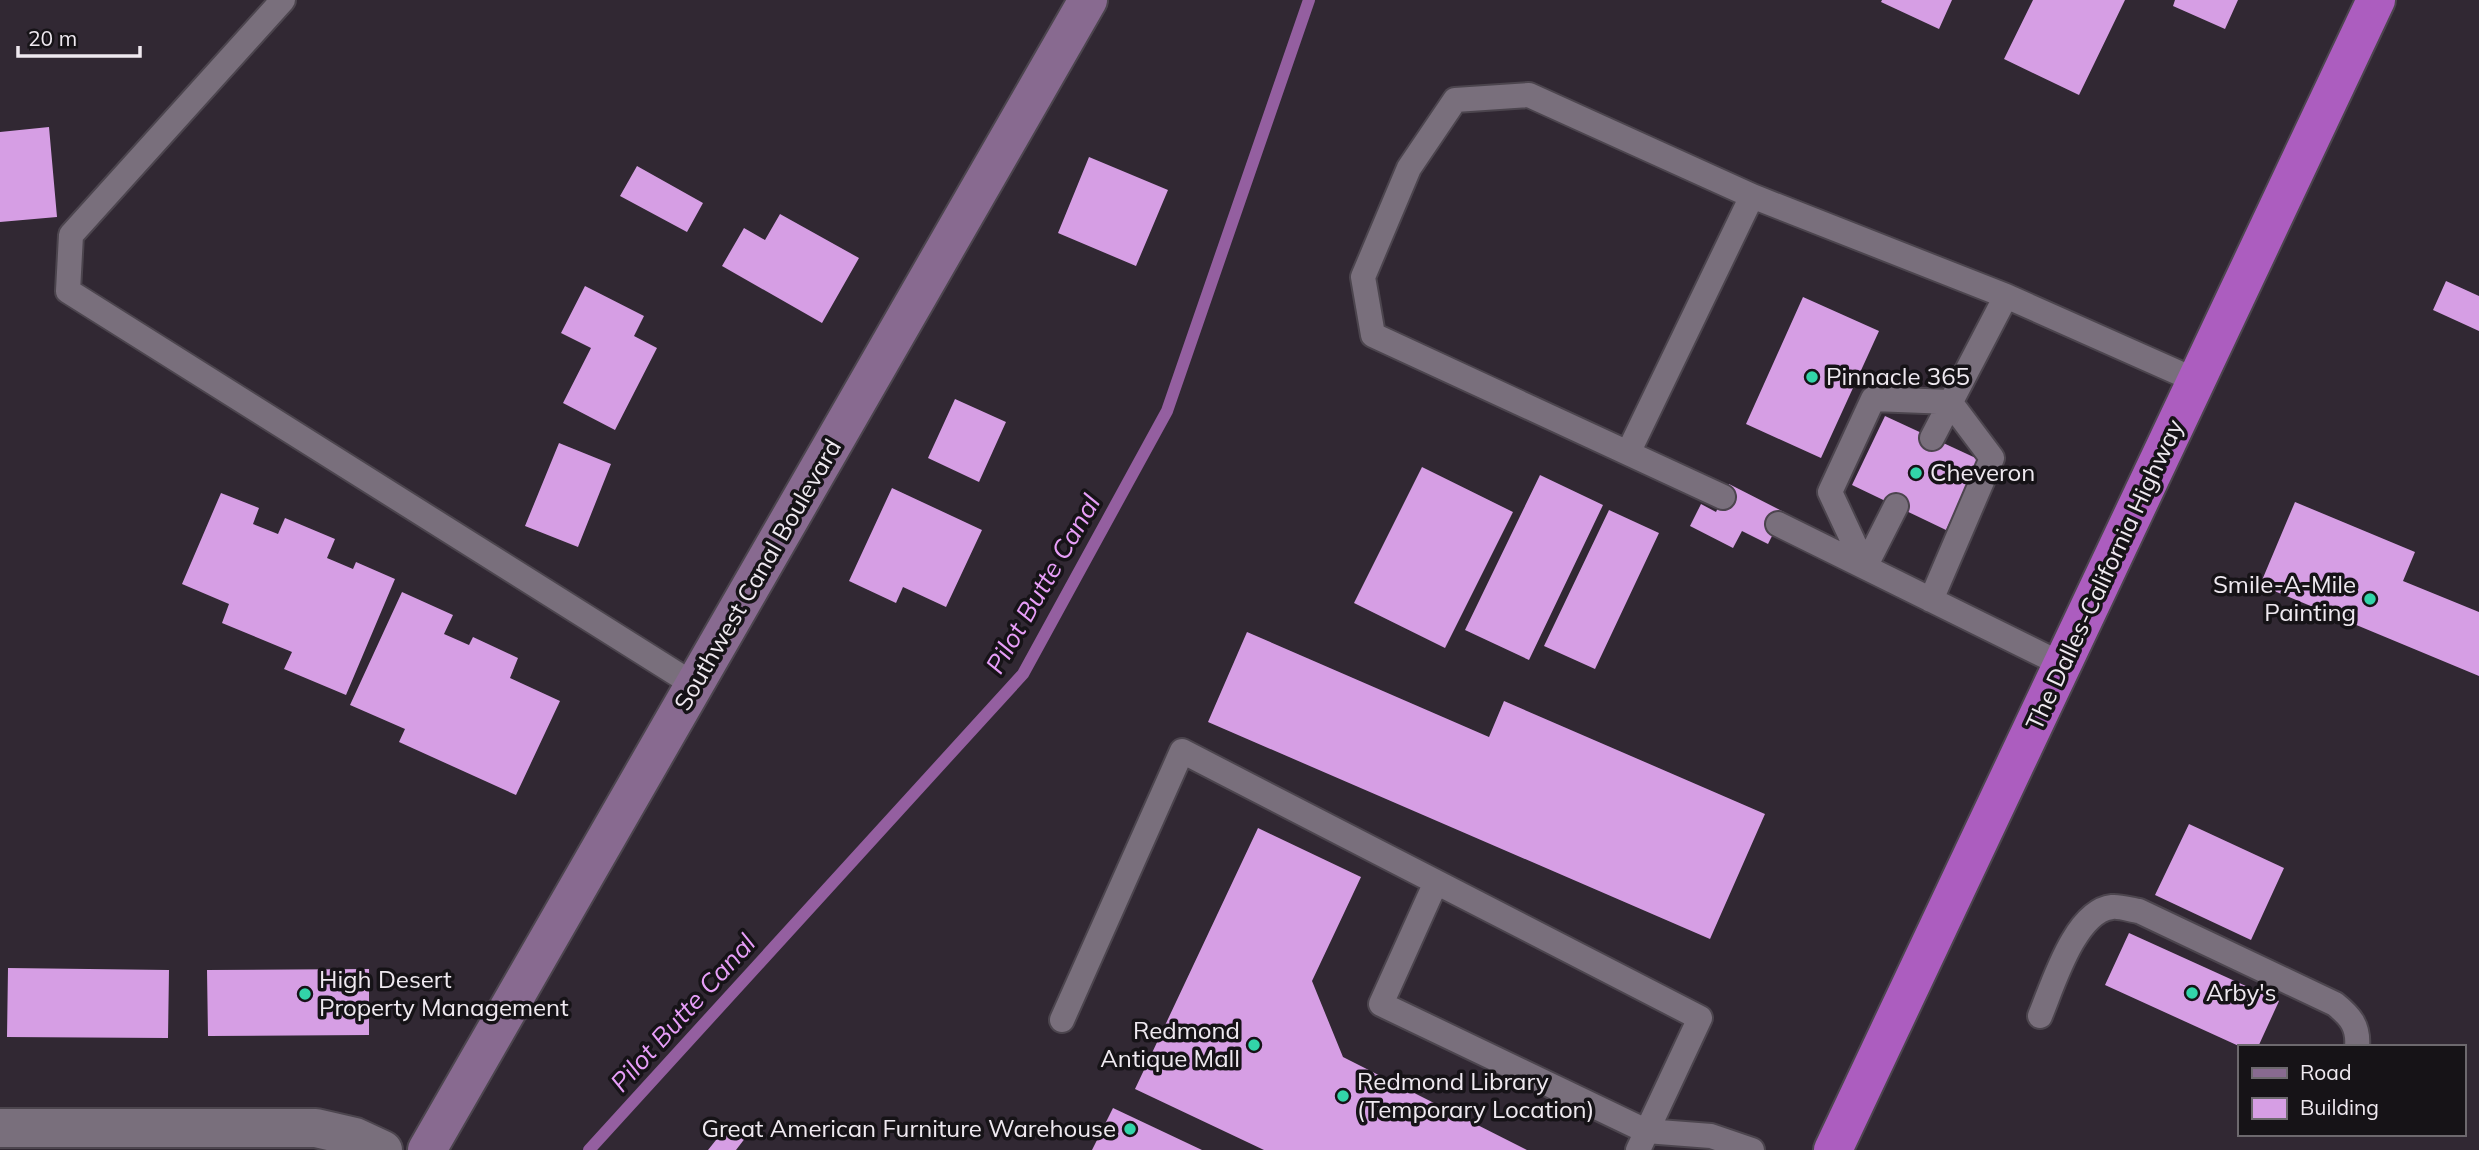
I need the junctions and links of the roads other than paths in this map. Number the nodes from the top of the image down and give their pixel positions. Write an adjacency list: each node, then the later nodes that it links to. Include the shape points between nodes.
1 (283, 0): 16 (lane, via 71,235 68,291)
2 (2376, 0): 6 (highway, The Dalles-California Highway)
3 (1074, 5): 16 (main road, Southwest Canal Boulevard, via 923,286)
4 (1752, 196): 5 (lane); 9 (lane); 9 (lane, via 1529,95 1455,100 1409,168 1363,277 1373,335)
5 (2006, 296): 6 (lane); 7 (lane)
6 (2197, 381): 15 (highway, The Dalles-California Highway)
7 (1950, 402): 8 (lane); 13 (lane, via 1873,399 1830,492); 14 (lane, via 1993,458)
8 (1932, 438)
9 (1628, 453): 10 (lane)
10 (1723, 497)
11 (1896, 506): 13 (lane)
12 (1778, 524): 13 (lane)
13 (1865, 567): 14 (lane)
14 (1931, 600): 15 (lane)
15 (2063, 665): 27 (highway, The Dalles-California Highway)
16 (696, 686): 24 (main road, Southwest Canal Boulevard)
17 (1436, 882): 19 (lane, via 1182,751); 22 (lane, via 1381,1004); 22 (lane, via 1700,1018)
18 (2040, 1016): 20 (lane, via 2078,929 2092,915 2112,907 2139,911 2335,1004 2351,1017)
19 (1062, 1020)
20 (2357, 1045)
21 (8, 1135): 23 (street, via 316,1128 355,1137)
22 (1642, 1140): 25 (lane); 26 (lane, via 1711,1136)
23 (383, 1150)
24 (427, 1150)
25 (1661, 1150)
26 (1752, 1150)
27 (1833, 1150)

